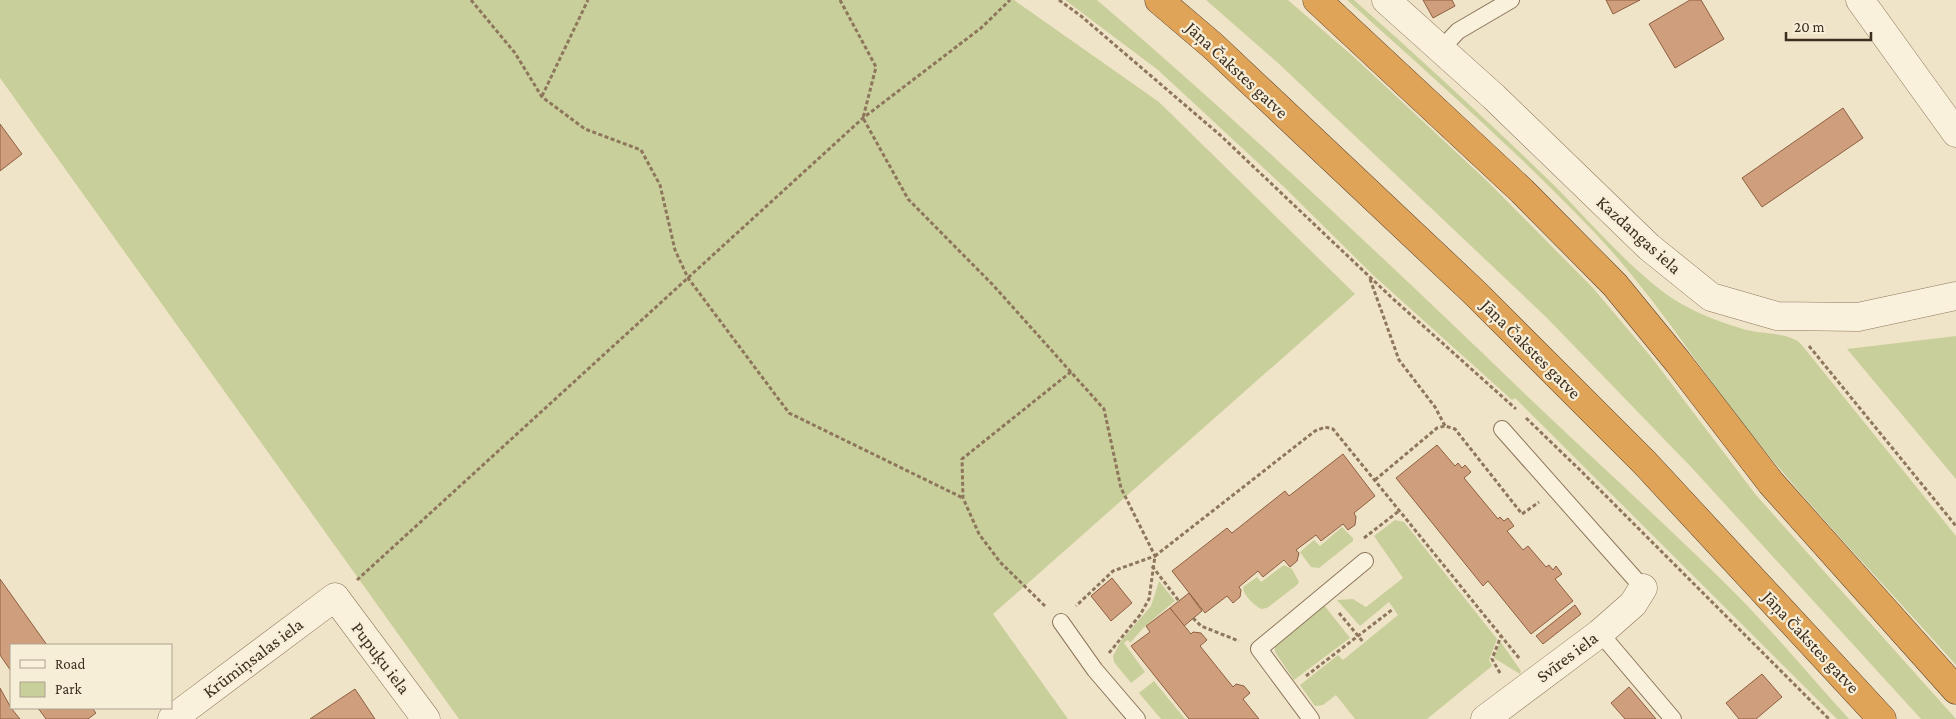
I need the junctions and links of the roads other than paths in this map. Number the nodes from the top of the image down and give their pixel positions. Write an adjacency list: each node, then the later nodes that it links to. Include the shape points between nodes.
1 (1159, 0): 22 (highway, Jāņa Čakstes gatve, via 1213,46 1475,293 1645,462)
2 (1317, 0): 15 (highway, via 1522,191 1615,285 1771,483)
3 (1386, 0): 6 (street, Kazdangas iela)
4 (1511, 0): 6 (lane, via 1458,31)
5 (1860, 0): 7 (street)
6 (1441, 49): 8 (street, Kazdangas iela, via 1649,248 1711,296 1777,316 1858,317)
7 (1956, 133)
8 (1956, 296)
9 (1502, 429): 11 (lane)
10 (1365, 561): 19 (lane, via 1260,649)
11 (1643, 588): 14 (street, Svīres iela, via 1633,604)
12 (335, 597): 16 (street, Krūmiņsalas iela); 17 (street, Pupuķu iela)
13 (1062, 622): 18 (lane, via 1095,670)
14 (1600, 633): 20 (street, Svīres iela); 21 (lane)
15 (1956, 690)
16 (172, 719)
17 (426, 719)
18 (1137, 719)
19 (1311, 719)
20 (1485, 719)
21 (1673, 719)
22 (1882, 719)

